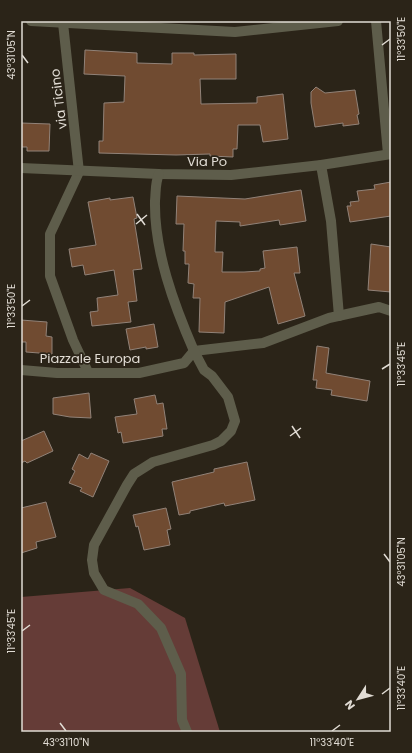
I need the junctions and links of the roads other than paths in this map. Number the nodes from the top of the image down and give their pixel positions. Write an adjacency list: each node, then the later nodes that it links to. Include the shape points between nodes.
1 (32, 21): 4 (street)
2 (338, 21): 4 (street, via 235,32)
3 (376, 21): 5 (street)
4 (63, 23): 8 (street, via Ticino)
5 (390, 154): 6 (street, Via Po)
6 (321, 164): 9 (street, Via Po, via 231,175); 11 (street, via 331,221)
7 (21, 168): 8 (street, Via Po)
8 (79, 172): 9 (street, Via Po); 14 (street, via 50,234 50,276 73,340)
9 (159, 174): 12 (street, via 156,181 156,234 174,302)
10 (391, 311): 11 (street, via 379,307)
11 (338, 316): 12 (street, via 263,343)
12 (194, 351): 14 (street, Piazzale Europa, via 184,363 139,372); 15 (street, via 204,370 228,397 235,421 231,431 221,441 212,445 153,462 134,474 94,545 92,560 94,573 104,590 138,604 161,628 181,674 182,720)
13 (21, 370): 14 (street, Piazzale Europa)
14 (88, 372)
15 (187, 732)

